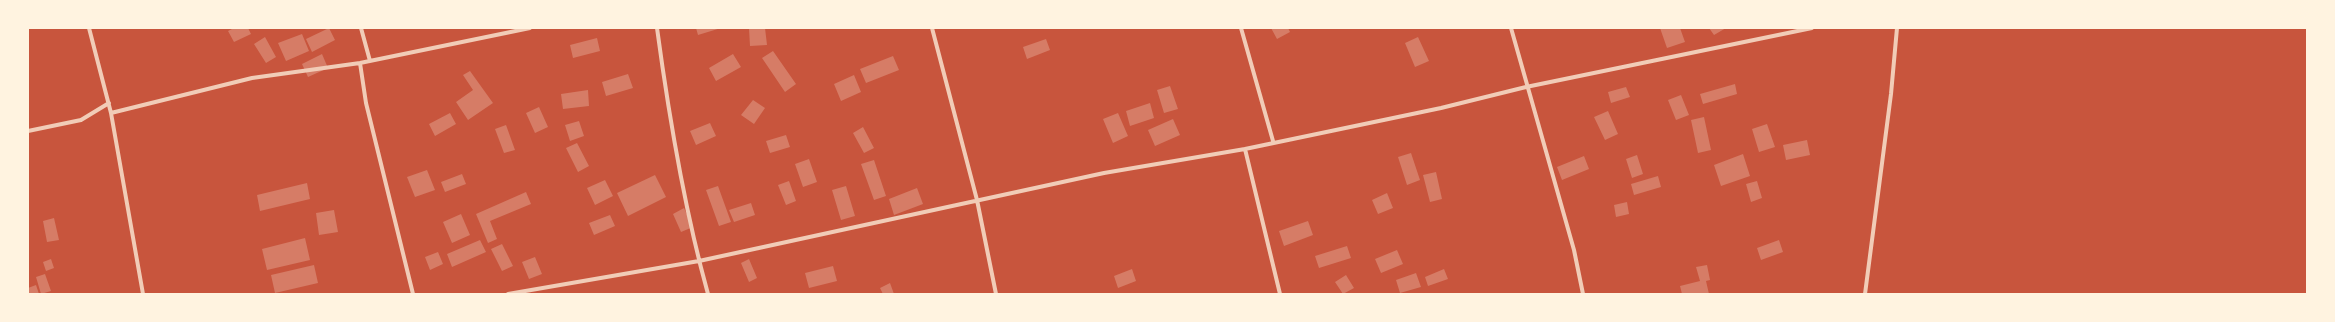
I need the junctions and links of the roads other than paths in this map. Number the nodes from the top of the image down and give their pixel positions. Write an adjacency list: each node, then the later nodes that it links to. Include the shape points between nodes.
1 (89, 28): 13 (street)
2 (361, 28): 10 (street)
3 (530, 28): 10 (street)
4 (657, 28): 19 (street)
5 (932, 28): 18 (street)
6 (1241, 28): 16 (street)
7 (1511, 28): 12 (street)
8 (1812, 28): 12 (street)
9 (1897, 28): 20 (street)
10 (370, 61): 11 (street)
11 (360, 62): 14 (street, via 252,78); 22 (street, via 366,103)
12 (1526, 87): 16 (street, via 1441,108); 27 (street, via 1574,250)
13 (109, 103): 14 (street); 15 (street, via 81,120)
14 (111, 113): 21 (street)
15 (28, 131)
16 (1273, 141): 17 (street)
17 (1245, 148): 18 (street, via 1104,173); 26 (street)
18 (977, 200): 19 (street); 25 (street)
19 (699, 261): 23 (street); 24 (street)
20 (1865, 293): 28 (street)
21 (143, 294)
22 (413, 294)
23 (508, 294)
24 (708, 294)
25 (996, 294)
26 (1280, 294)
27 (1583, 294)
28 (1860, 294)

